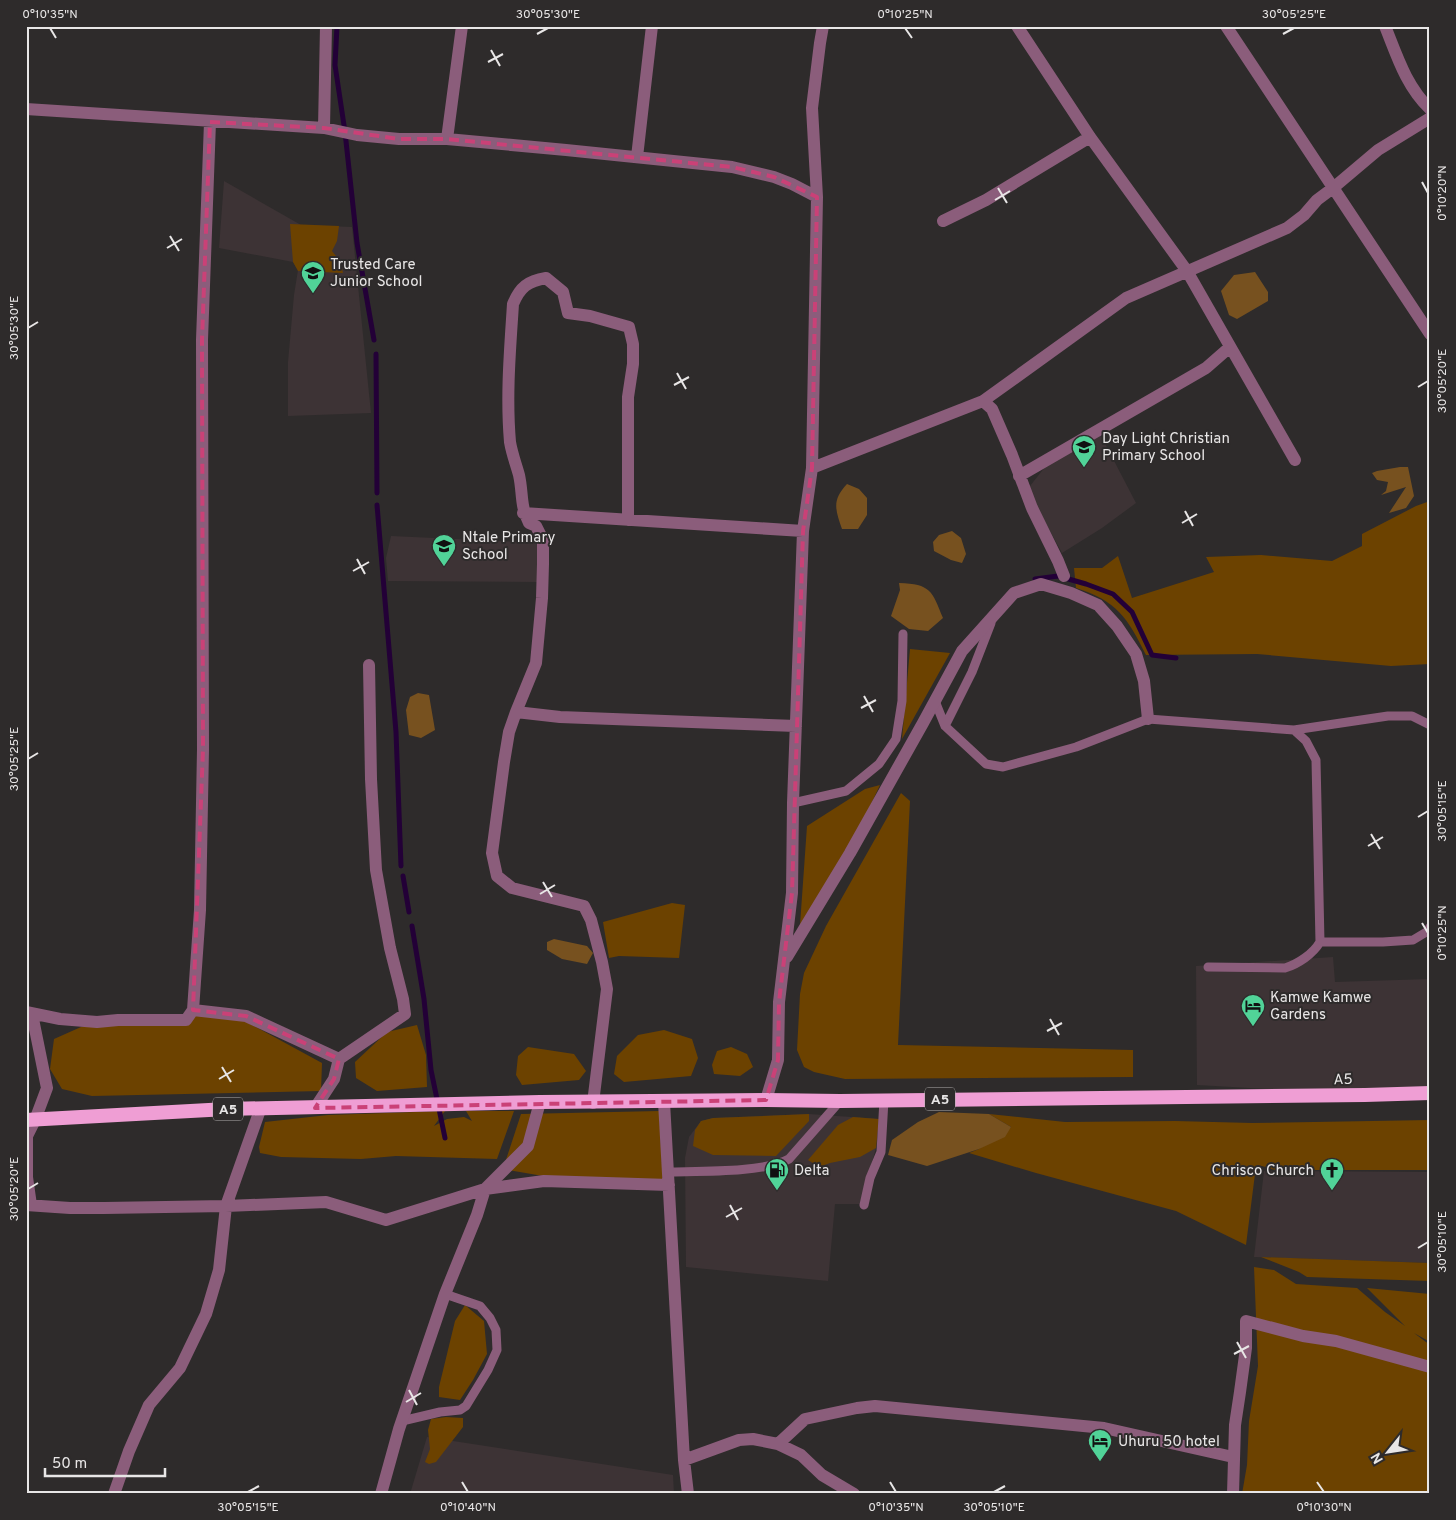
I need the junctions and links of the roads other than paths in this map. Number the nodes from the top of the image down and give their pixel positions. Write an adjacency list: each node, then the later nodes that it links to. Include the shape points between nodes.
1 (326, 26): 12 (street)
2 (462, 26): 14 (street)
3 (652, 26): 15 (street)
4 (823, 26): 17 (street, via 812,108)
5 (1017, 26): 13 (street)
6 (1226, 26): 16 (street)
7 (1385, 26): 9 (street, via 1404,75)
8 (26, 109): 11 (street)
9 (1430, 109)
10 (1430, 118): 16 (street, via 1378,150)
11 (210, 122): 12 (street); 45 (street, via 202,340 203,759 200,910)
12 (324, 128): 14 (street, via 399,139)
13 (1090, 137): 18 (street, via 986,200); 19 (street)
14 (447, 139): 15 (street)
15 (637, 157): 17 (street, via 732,167 774,177)
16 (1333, 188): 19 (street, via 1287,228); 20 (street)
17 (817, 198): 24 (street)
18 (943, 221)
19 (1187, 271): 21 (street); 22 (street, via 1126,298)
20 (1430, 334)
21 (1230, 347): 23 (street); 25 (street, via 1206,368)
22 (983, 401): 24 (street); 25 (street, via 992,409)
23 (1295, 460)
24 (812, 468): 28 (street)
25 (1019, 476): 29 (street)
26 (524, 513): 27 (street); 27 (street, via 510,442 508,380 513,304 527,283 546,278 563,292 568,313 629,327 633,364 628,397); 34 (street, via 529,523 536,526 542,540 542,598 536,663)
27 (628, 520): 28 (street)
28 (803, 531): 37 (street)
29 (1064, 576)
30 (994, 615): 33 (street, via 962,651); 35 (street, via 1014,593 1041,584 1098,605 1118,626 1136,654 1144,681); 38 (lane, via 972,672)
31 (903, 634): 40 (lane, via 902,701 896,739 879,764 846,791)
32 (369, 665): 47 (street, via 376,870 405,1014)
33 (935, 701): 38 (lane); 43 (street)
34 (516, 712): 37 (street, via 560,717); 54 (street, via 509,732 492,853 497,876 512,888 584,906 592,920 607,989)
35 (1148, 719): 38 (lane, via 1076,747 1003,767 986,764); 39 (lane)
36 (1430, 725): 39 (lane, via 1412,716 1388,716)
37 (796, 726): 40 (street)
38 (945, 726)
39 (1294, 730): 42 (lane, via 1306,741 1316,760)
40 (793, 803): 43 (street, via 792,893)
41 (1430, 927): 42 (lane, via 1414,940)
42 (1320, 942): 44 (lane, via 1316,949 1285,968)
43 (786, 960): 49 (street, via 780,1002 778,1060)
44 (1208, 967)
45 (193, 1010): 46 (street, via 186,1020 97,1022); 47 (street, via 246,1016)
46 (29, 1013): 57 (street, via 47,1088)
47 (339, 1059): 55 (street, via 334,1079)
48 (1430, 1093): 50 (highway, A5 / A5)
49 (766, 1100): 51 (highway, A5 / A5); 53 (highway, A5 / A5)
50 (884, 1100): 51 (highway, A5 / A5); 63 (lane, via 881,1152 870,1178)
51 (840, 1101): 59 (lane, via 789,1159 781,1163 751,1168)
52 (540, 1102): 54 (highway, A5 / A5); 55 (highway, A5 / A5); 61 (street, via 528,1146)
53 (664, 1102): 54 (highway, A5 / A5); 59 (street)
54 (593, 1103)
55 (315, 1108): 56 (highway, A5 / A5)
56 (260, 1110): 57 (highway, A5 / A5); 64 (street)
57 (31, 1120): 58 (street)
58 (26, 1137): 62 (street)
59 (668, 1172): 60 (street)
60 (668, 1186): 61 (street, via 544,1181); 70 (street)
61 (485, 1189): 64 (street, via 386,1220 326,1202); 65 (street, via 478,1215)
62 (28, 1205): 64 (street, via 70,1208)
63 (864, 1205)
64 (226, 1206): 71 (street, via 219,1270 206,1314 180,1368 149,1405)
65 (445, 1294): 67 (street); 67 (lane, via 480,1306 496,1330 497,1350 466,1406 460,1410)
66 (1430, 1367): 69 (street, via 1246,1321 1246,1348)
67 (402, 1421): 72 (street)
68 (778, 1444): 69 (street, via 805,1419 875,1406 1104,1428); 70 (street, via 739,1440); 74 (street, via 801,1455 822,1475)
69 (1233, 1457): 75 (street)
70 (684, 1460): 73 (street)
71 (114, 1494)
72 (381, 1494)
73 (688, 1494)
74 (854, 1494)
75 (1233, 1494)

